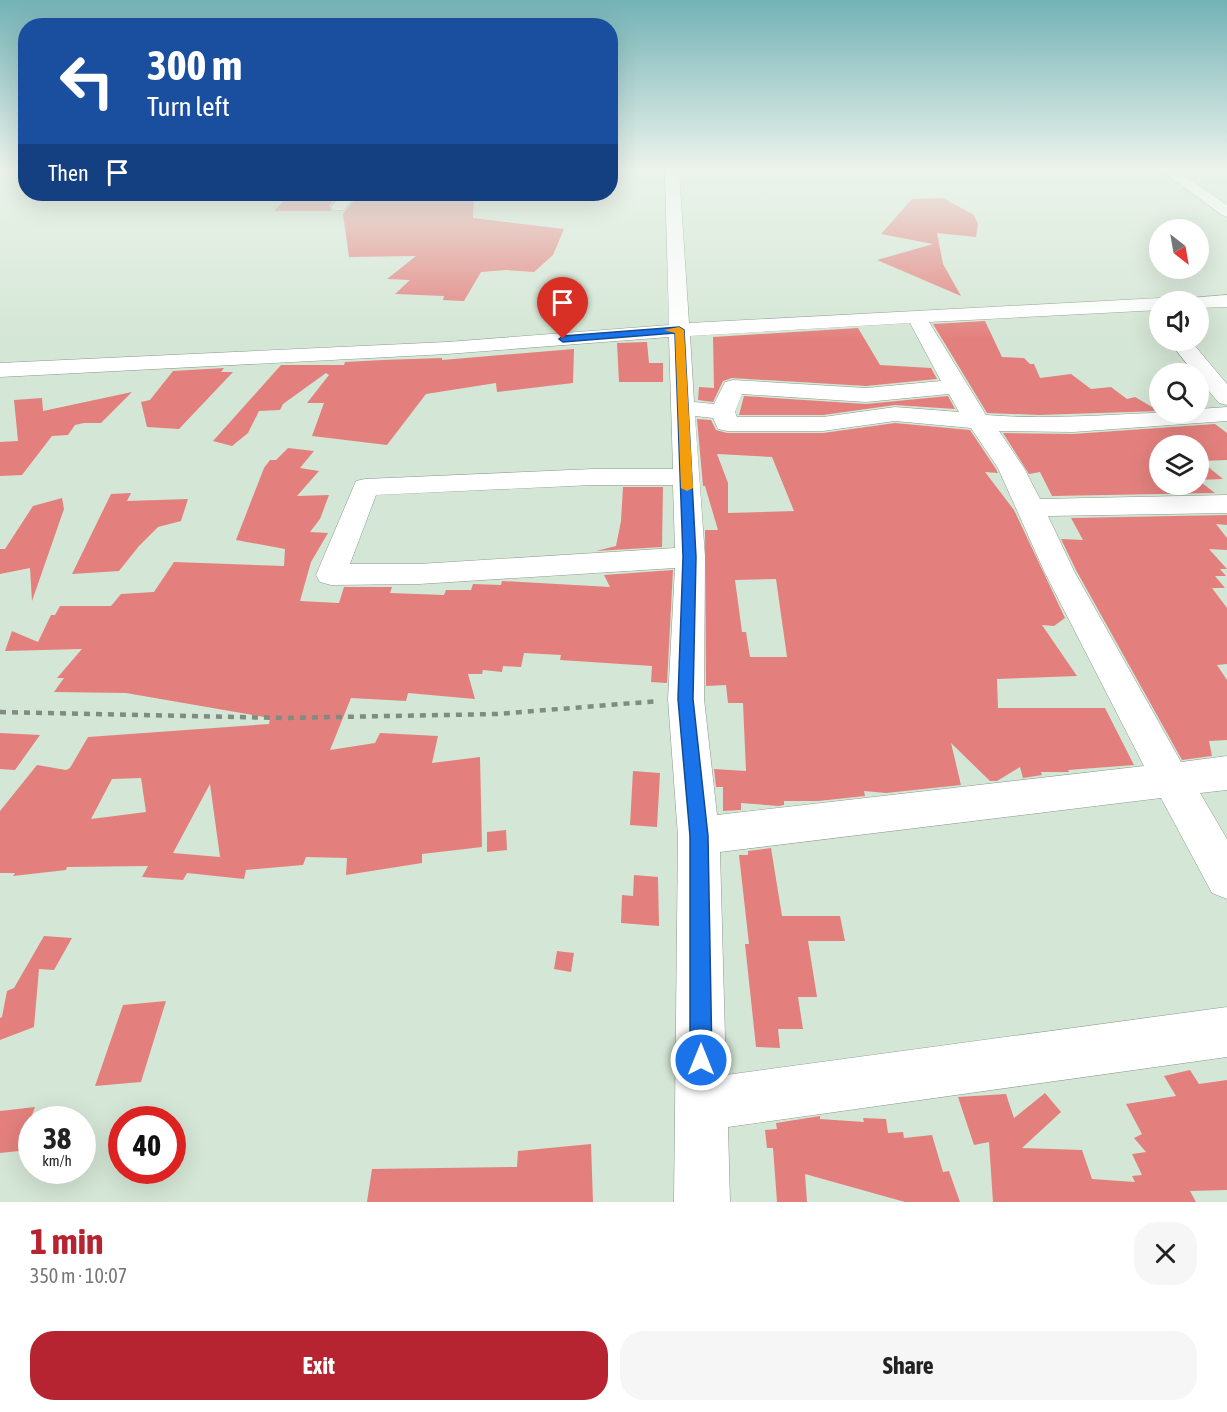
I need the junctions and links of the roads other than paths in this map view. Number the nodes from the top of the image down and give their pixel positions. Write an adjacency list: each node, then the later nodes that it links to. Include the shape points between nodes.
1 (674, 227): 8 (street)
2 (1227, 301): 3 (street)
3 (1209, 302)
4 (1149, 304): 5 (street)
5 (1135, 305): 6 (street); 7 (street)
6 (916, 316): 8 (street); 11 (street)
7 (1149, 317)
8 (679, 330): 10 (street, via 447,348); 13 (street)
9 (1187, 351): 12 (street)
10 (0, 370)
11 (957, 387): 14 (street, via 866,395 734,387); 16 (street)
12 (1227, 398)
13 (683, 408): 14 (street); 17 (street)
14 (723, 412): 16 (street, via 727,424 751,425 824,424 895,414)
15 (1227, 414): 16 (street, via 1073,425)
16 (979, 422): 19 (street, via 1013,471)
17 (686, 477): 20 (street); 20 (street, via 365,487 331,575 419,574)
18 (1227, 504): 19 (street)
19 (1030, 508): 22 (street, via 1057,568)
20 (690, 557): 23 (street, via 686,699)
21 (1227, 773): 22 (street)
22 (1169, 779): 23 (street); 24 (street)
23 (699, 836): 26 (street)
24 (1227, 878)
25 (1227, 1032): 26 (street)
26 (701, 1105): 27 (street)
27 (702, 1202)

